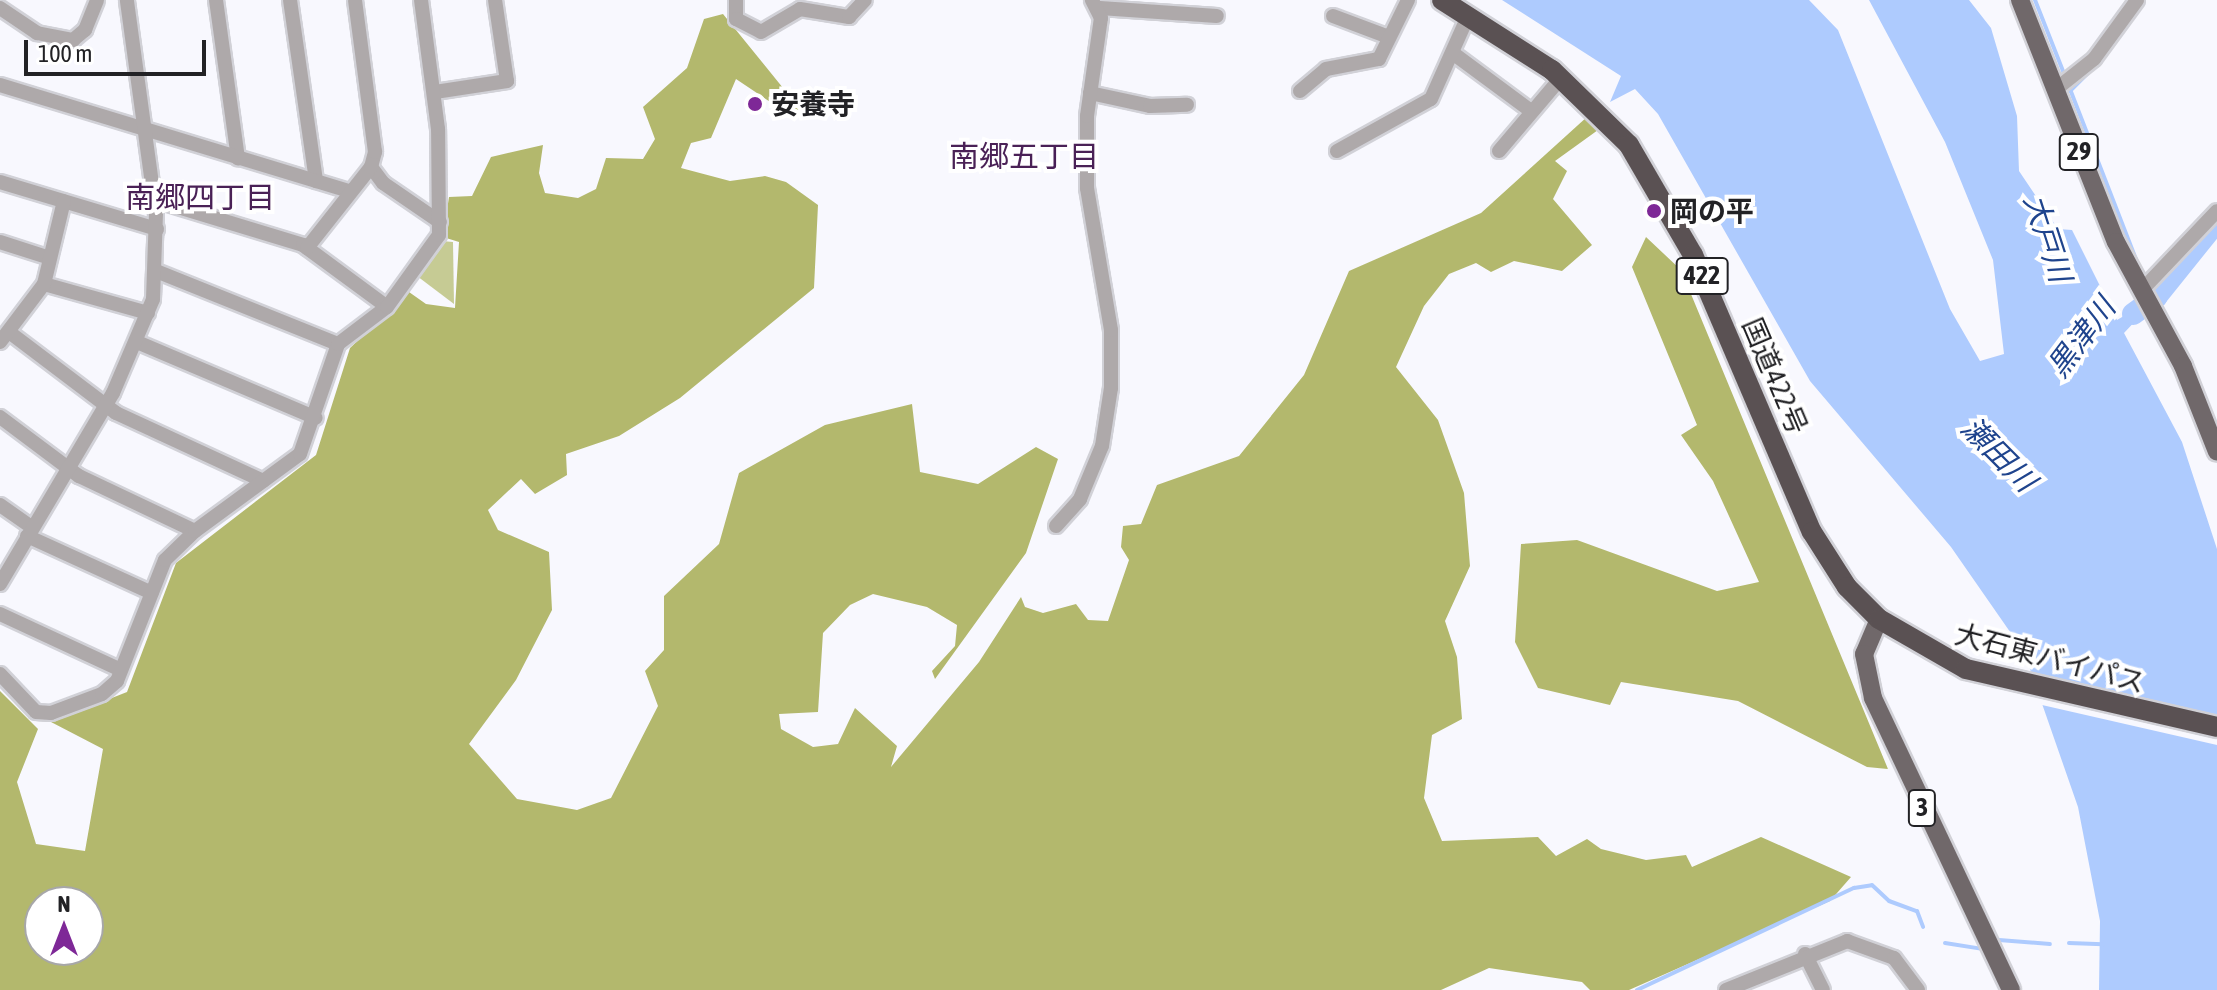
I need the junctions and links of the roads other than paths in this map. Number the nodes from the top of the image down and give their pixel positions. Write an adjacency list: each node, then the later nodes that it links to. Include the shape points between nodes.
1 (97, 0): 15 (street, via 85,30 73,40 37,33)
2 (127, 0): 29 (street)
3 (216, 0): 32 (street)
4 (290, 0): 34 (street)
5 (355, 0): 33 (street, via 375,152)
6 (421, 0): 25 (street)
7 (495, 0): 25 (street, via 507,81)
8 (736, 0): 9 (street, via 736,19 761,32 800,9 849,17)
9 (865, 0)
10 (1408, 0): 19 (street)
11 (1442, 0): 16 (highway, 国道422号 / 422)
12 (2020, 0): 23 (main road, 29)
13 (2137, 0): 23 (street, via 2094,59)
14 (1096, 4): 17 (street); 26 (street)
15 (0, 8)
16 (1469, 14): 20 (street); 21 (highway, 国道422号 / 422)
17 (1217, 16)
18 (1333, 16): 19 (street)
19 (1389, 37): 24 (street, via 1379,59 1326,69)
20 (1454, 54): 28 (street); 30 (street, via 1431,99)
21 (1561, 78): 28 (street); 66 (highway, 国道422号 / 422, via 1610,123 1647,171 1714,302 1812,532 1847,587)
22 (0, 85): 29 (street)
23 (2055, 90): 47 (main road, 29)
24 (1300, 91)
25 (435, 92): 40 (street)
26 (1090, 93): 27 (street, via 1150,106); 60 (street, via 1087,188 1111,330 1111,388 1102,446 1080,499)
27 (1187, 105)
28 (1531, 111): 31 (street)
29 (145, 129): 32 (street); 37 (street)
30 (1337, 151)
31 (1499, 151)
32 (238, 158): 34 (street)
33 (371, 167): 36 (street); 40 (street, via 383,183)
34 (316, 181): 36 (street)
35 (0, 182): 38 (street)
36 (349, 191): 43 (street)
37 (155, 200): 41 (street); 43 (street)
38 (64, 201): 41 (street); 44 (street)
39 (2217, 211): 47 (street)
40 (440, 222): 48 (street, via 439,235)
41 (157, 229): 45 (street)
42 (0, 242): 44 (street)
43 (307, 248): 48 (street)
44 (50, 258): 46 (street)
45 (156, 271): 49 (street); 52 (street)
46 (44, 284): 49 (street); 50 (street)
47 (2146, 301): 56 (main road, 29, via 2183,366)
48 (387, 307): 52 (street)
49 (148, 313): 51 (street)
50 (4, 337): 53 (street)
51 (137, 342): 53 (street); 55 (street)
52 (338, 344): 55 (street)
53 (106, 404): 57 (street); 58 (street)
54 (0, 417): 57 (street)
55 (316, 418): 58 (street, via 300,454)
56 (2217, 452)
57 (68, 465): 61 (street); 62 (street)
58 (263, 481): 61 (street)
59 (0, 505): 62 (street)
60 (1056, 526)
61 (195, 531): 64 (street, via 165,560)
62 (30, 532): 63 (street); 64 (street)
63 (0, 584)
64 (152, 593): 67 (street)
65 (0, 614): 67 (street)
66 (1879, 619): 69 (highway, 大石東バイパス / 422, via 1966,669); 75 (main road, 3, via 1864,654 1873,698)
67 (121, 670): 68 (street, via 102,694 51,713 36,712)
68 (0, 674)
69 (2217, 727)
70 (1805, 954): 71 (street); 73 (street); 74 (street, via 1847,941 1865,943 1894,958)
71 (1747, 986): 72 (street)
72 (1726, 990)
73 (1823, 990)
74 (1918, 990)
75 (2011, 990)

